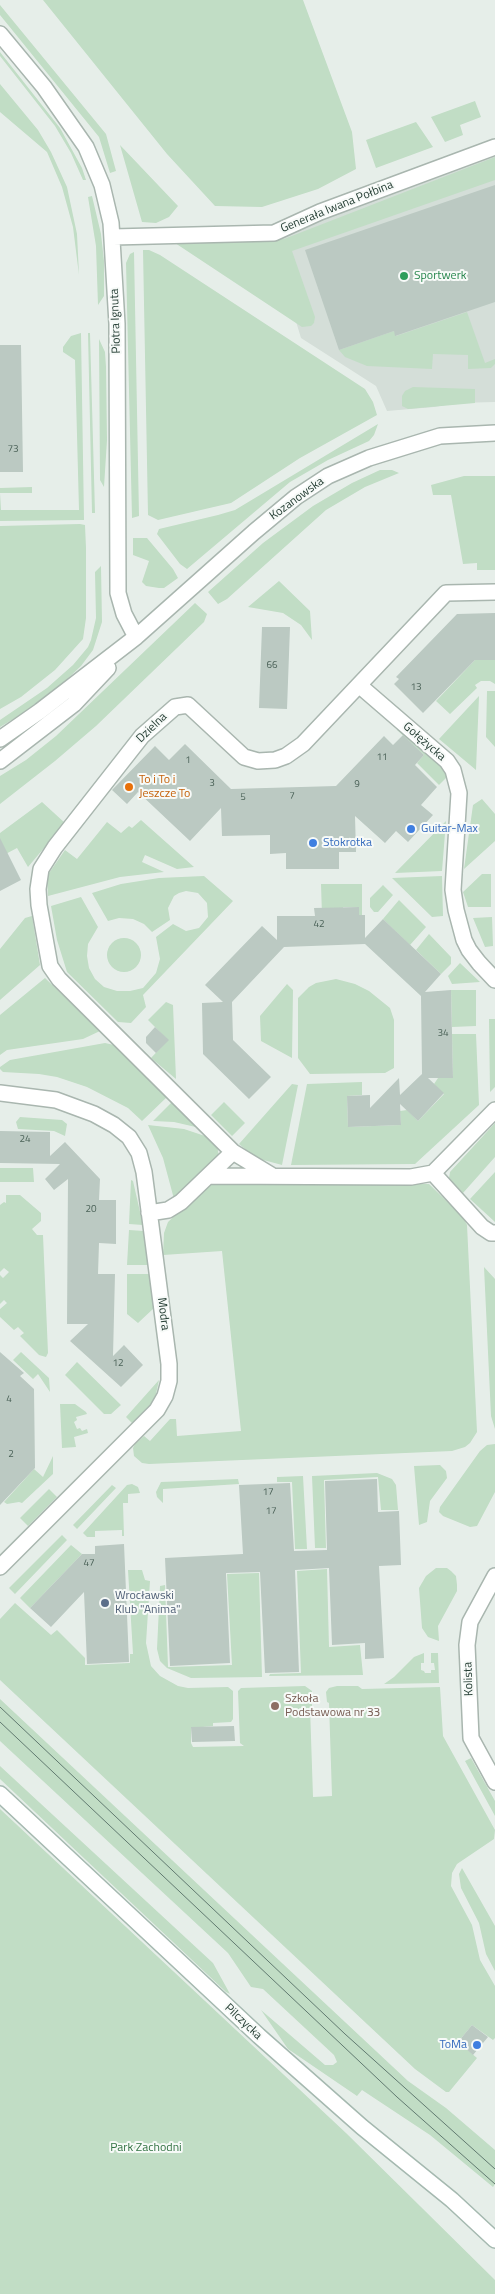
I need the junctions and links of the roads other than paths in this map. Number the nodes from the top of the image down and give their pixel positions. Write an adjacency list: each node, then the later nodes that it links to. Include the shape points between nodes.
1 (0, 34): 3 (street, Piotra Ignuta, via 44,87 86,147 102,185)
2 (495, 147): 3 (street, Generała Iwana Połbina, via 320,212 274,233)
3 (113, 237): 6 (street, Piotra Ignuta, via 117,324 118,593)
4 (495, 432): 6 (street, Kozanowska, via 440,436 369,458 328,476 296,497 254,532)
5 (495, 592): 7 (street, Dzielna, via 446,593)
6 (136, 637): 8 (street, Kozanowska); 9 (street, Kozanowska, via 74,704)
7 (360, 686): 10 (street, Gołężycka, via 447,761 453,770 459,793 453,890 456,910 469,950); 13 (street, Dzielna, via 303,744 275,760 258,761 244,757 188,705 175,707 142,736 41,869 38,889 50,966 72,994)
8 (0, 738)
9 (0, 761)
10 (495, 980)
11 (0, 1093): 17 (street, Modra, via 56,1100 94,1114 129,1137 144,1172)
12 (495, 1110): 14 (street)
13 (233, 1152): 15 (street); 16 (street)
14 (433, 1173): 15 (street, via 411,1177); 18 (street, via 482,1227)
15 (270, 1174): 16 (street)
16 (208, 1176): 17 (street, via 181,1202 168,1210)
17 (149, 1213): 19 (street, Modra, via 169,1364 165,1396 145,1424)
18 (495, 1233)
19 (0, 1567)
20 (495, 1576): 21 (street, Kolista, via 470,1622 467,1646 471,1738)
21 (495, 1782)
22 (0, 1794): 23 (street, Pilczycka, via 259,2036)
23 (495, 2240)

